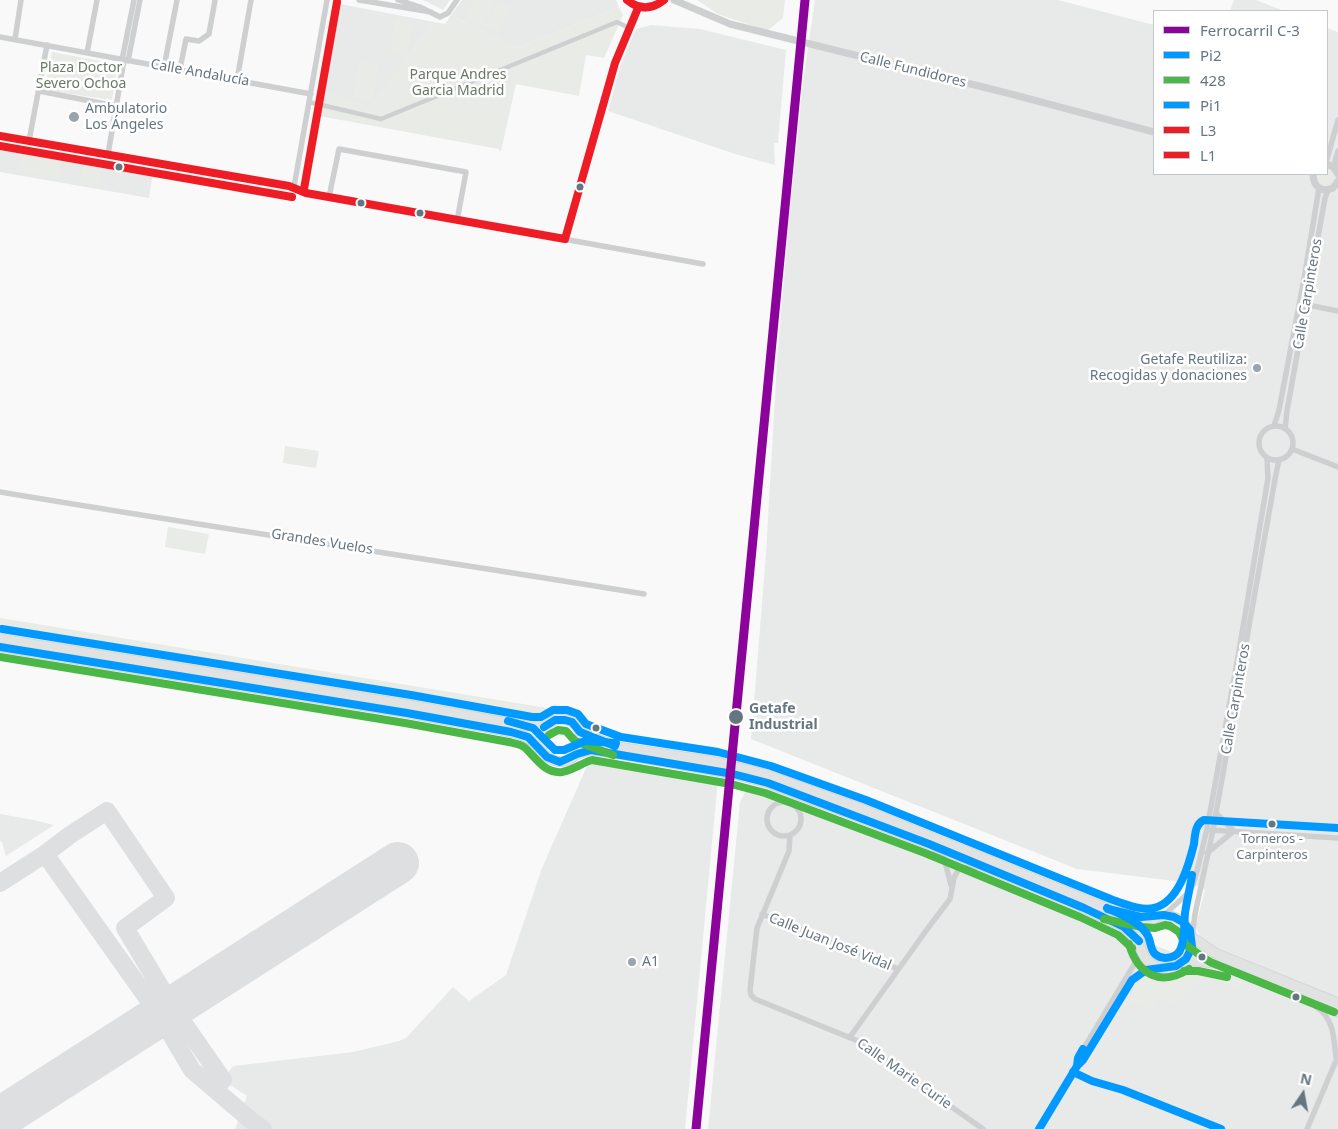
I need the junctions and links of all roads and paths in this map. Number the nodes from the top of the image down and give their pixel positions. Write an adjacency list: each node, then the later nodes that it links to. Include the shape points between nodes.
1 (21, 0): 19 (street)
2 (97, 0): 21 (street)
3 (134, 0): 22 (street)
4 (140, 0): 22 (street)
5 (177, 0): 23 (street)
6 (215, 0): 24 (street, via 209,34 198,42 186,39)
7 (251, 0): 25 (street)
8 (327, 0): 27 (street)
9 (359, 0): 16 (street)
10 (398, 0): 16 (street)
11 (457, 0): 16 (street, via 448,13 440,17)
12 (627, 0): 15 (street)
13 (664, 0): 15 (street, via 652,8)
14 (674, 0): 31 (street, Calle Fundidores, via 730,24)
15 (638, 8): 17 (street)
16 (431, 12)
17 (629, 28): 28 (street, via 618,22 381,119); 45 (street, via 614,63)
18 (0, 37): 19 (street, Calle Andalucía)
19 (15, 39): 20 (street, Calle Andalucía)
20 (47, 45): 21 (street, Calle Andalucía); 26 (street)
21 (87, 53): 22 (street, Calle Andalucía)
22 (125, 60): 23 (street, Calle Andalucía); 29 (street)
23 (164, 67): 24 (street, Calle Andalucía)
24 (180, 70): 25 (street, Calle Andalucía)
25 (237, 80): 27 (street, Calle Andalucía)
26 (38, 91): 29 (street); 33 (street)
27 (310, 94): 28 (street)
28 (309, 102): 40 (street)
29 (116, 106): 35 (street)
30 (1338, 120): 36 (street)
31 (1153, 132)
32 (0, 136): 33 (street)
33 (29, 140): 35 (street)
34 (1338, 151): 37 (street)
35 (108, 154): 40 (street)
36 (1328, 155)
37 (1337, 171)
38 (1312, 175): 41 (street)
39 (1338, 180): 42 (street)
40 (294, 187): 43 (street)
41 (1319, 188): 42 (street); 47 (street, Calle Carpinteros)
42 (1328, 190): 47 (street, Calle Carpinteros)
43 (329, 197): 44 (street); 44 (street, via 339,149 466,172)
44 (457, 221): 45 (street)
45 (565, 239): 46 (street)
46 (703, 264)
47 (1303, 304): 48 (street); 49 (street, Calle Carpinteros); 50 (street, Calle Carpinteros)
48 (1338, 310)
49 (1274, 426): 50 (street); 52 (street, via 1265,429 1258,442)
50 (1286, 429): 51 (street, via 1293,441)
51 (1292, 449): 53 (street); 54 (street)
52 (1267, 459): 53 (street); 66 (street, Calle Carpinteros, via 1266,488)
53 (1279, 460): 65 (street, Calle Carpinteros)
54 (1338, 467)
55 (0, 492): 56 (street, Grandes Vuelos)
56 (644, 594)
57 (0, 639): 59 (highway)
58 (0, 647): 61 (highway, via 407,712 511,732 528,737)
59 (544, 727): 60 (highway, via 555,720 565,720 572,722); 61 (highway, via 539,741)
60 (580, 732): 62 (highway); 63 (highway, via 581,747)
61 (542, 750): 63 (highway, via 547,757 560,762)
62 (616, 750): 63 (highway); 64 (highway, via 744,768)
63 (577, 754)
64 (861, 813): 70 (highway); 75 (highway, via 1108,909 1130,916)
65 (1216, 813): 66 (street, Calle Carpinteros); 67 (street)
66 (1210, 829): 67 (street); 71 (street, Calle Carpinteros); 75 (street, Calle Carpinteros, via 1193,885 1181,901)
67 (1234, 831): 69 (street); 71 (street)
68 (790, 835): 68 (street, via 799,828 802,817 792,803 780,802 768,813 768,824 779,835); 74 (street, via 789,851)
69 (1338, 838)
70 (929, 844): 72 (highway); 73 (street, via 944,858)
71 (1208, 853): 76 (street, Calle Carpinteros)
72 (984, 868): 73 (street, via 967,866 958,870); 77 (highway, via 1110,919 1124,927)
73 (953, 889): 80 (street, via 950,899)
74 (762, 914): 80 (street, Calle Juan José Vidal); 84 (street, Calle Marie Curie, via 755,938 751,995)
75 (1160, 916): 76 (highway, via 1174,916 1181,920); 77 (highway, via 1143,928)
76 (1192, 936): 78 (highway, via 1191,952); 82 (highway, via 1222,956)
77 (1140, 945): 79 (highway, via 1147,960); 86 (street, via 1135,963 1078,1058)
78 (1184, 961): 79 (highway, via 1174,967); 81 (highway, via 1220,964)
79 (1162, 968): 86 (street, via 1141,972 1132,980)
80 (898, 969): 84 (street)
81 (1303, 998): 83 (highway); 85 (street, via 1323,1011 1330,1023)
82 (1338, 1003)
83 (1338, 1012)
84 (850, 1037): 88 (street, Calle Marie Curie)
85 (1337, 1058): 91 (street)
86 (1077, 1066): 87 (street)
87 (1073, 1072): 89 (street); 90 (street)
88 (982, 1129)
89 (1039, 1129)
90 (1222, 1129)
91 (1307, 1129)

